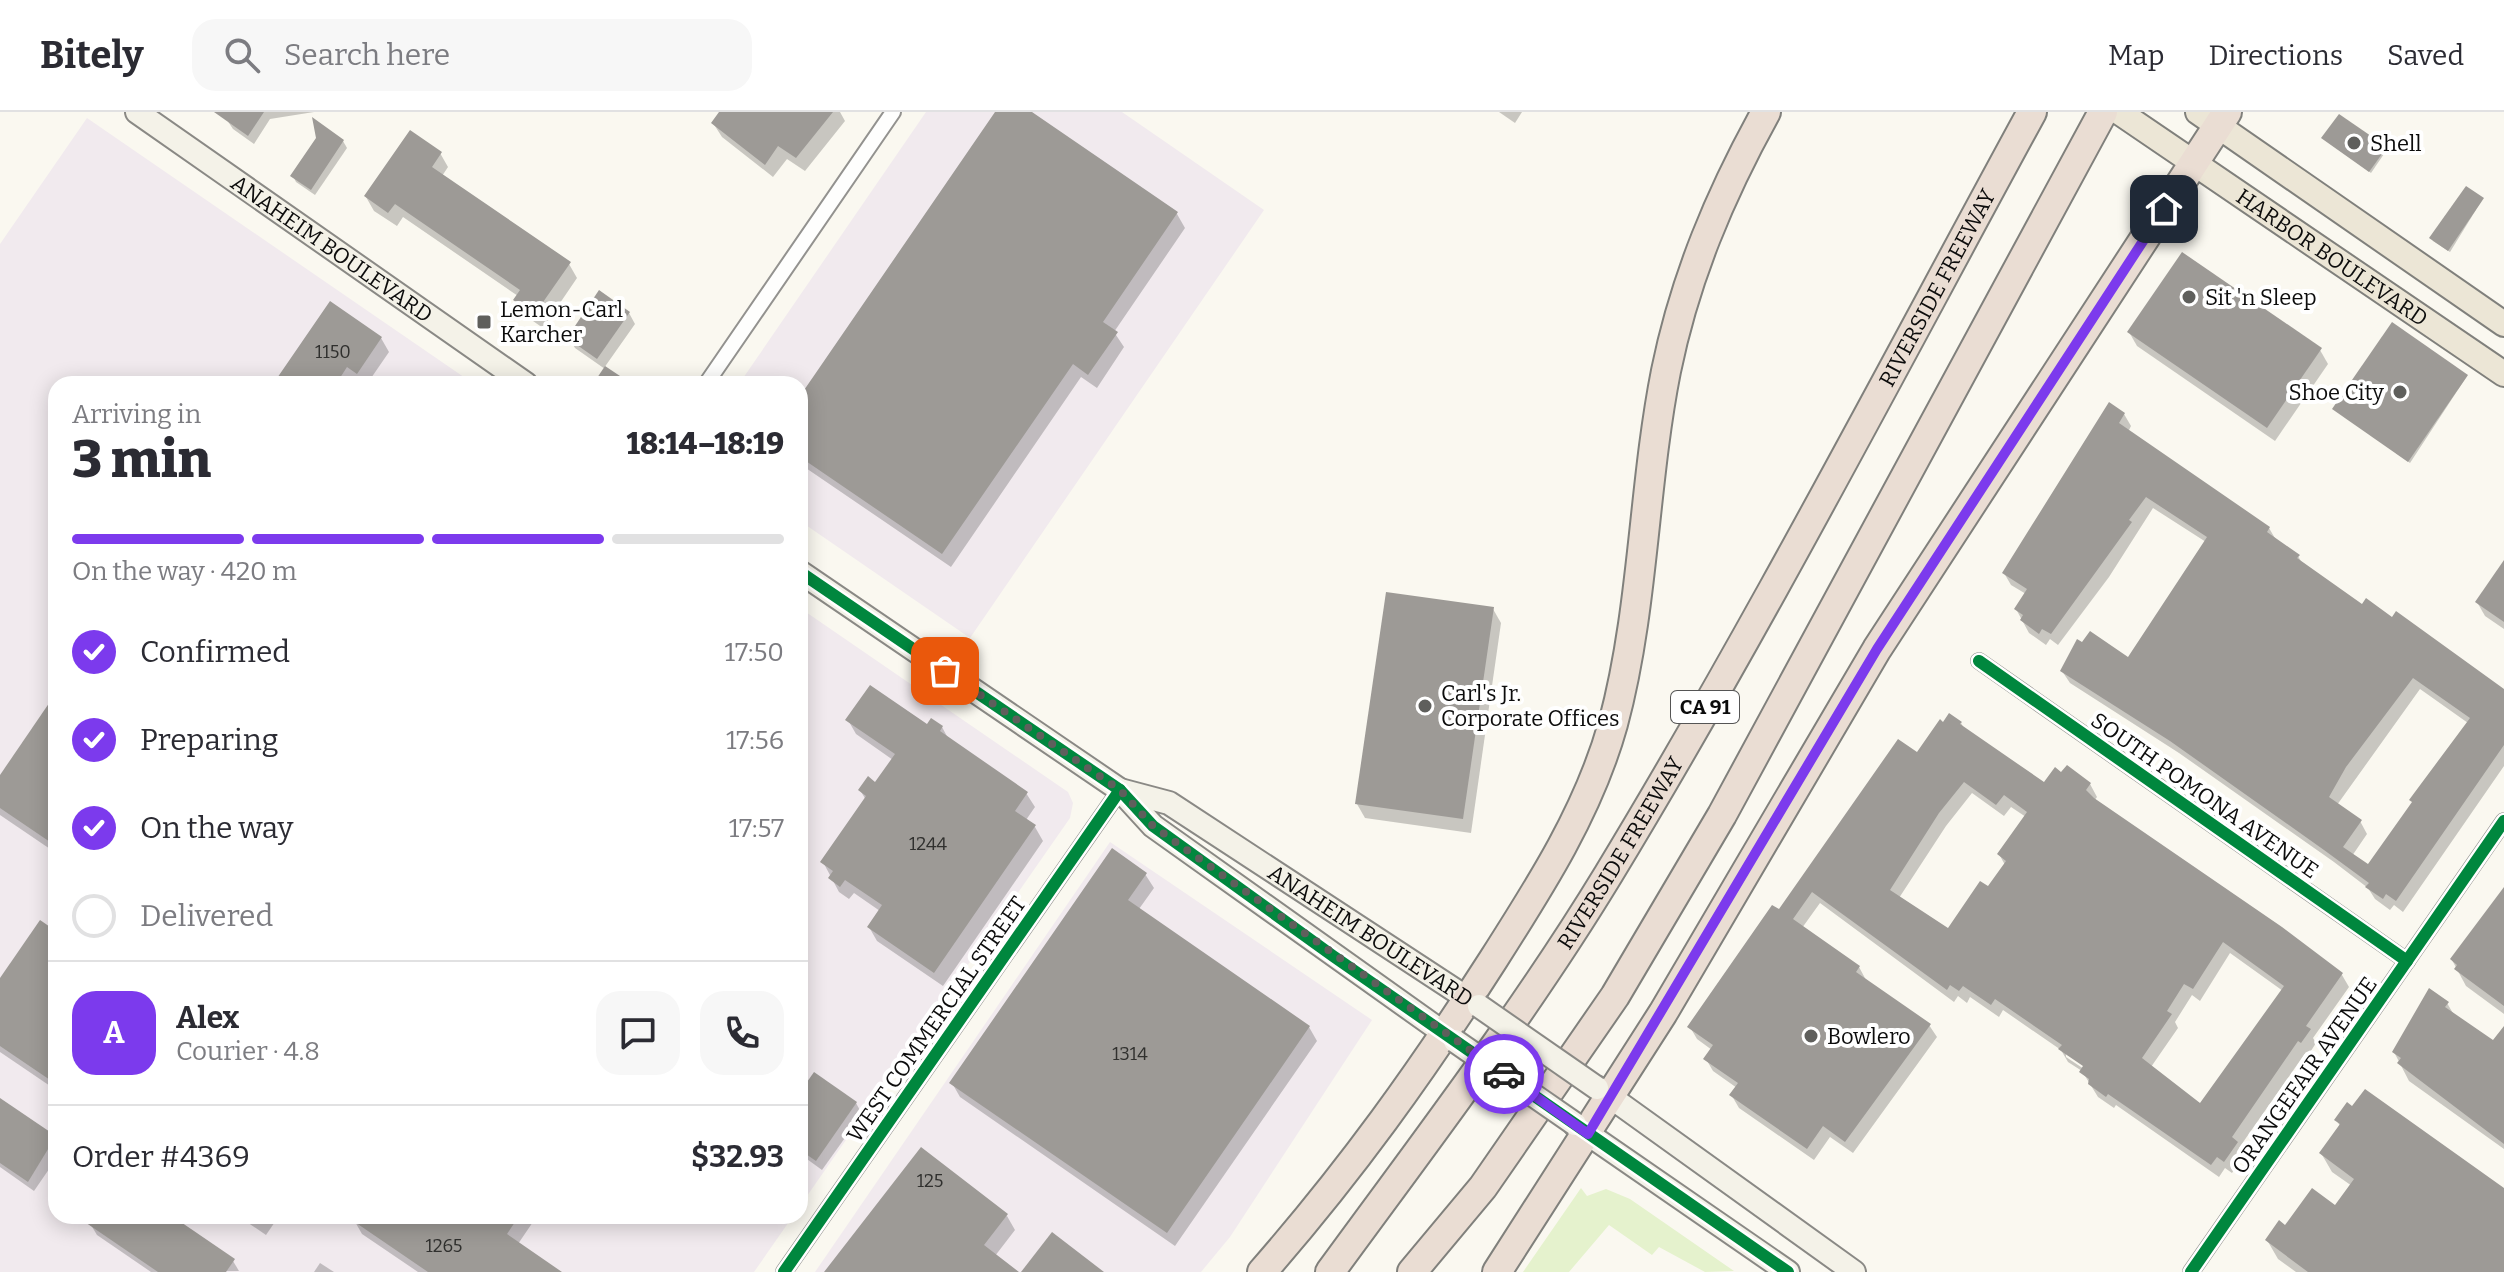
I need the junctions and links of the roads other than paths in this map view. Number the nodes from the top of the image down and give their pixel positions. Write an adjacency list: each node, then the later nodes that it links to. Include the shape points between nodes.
1 (137, 112): 12 (street, ANAHEIM BOULEVARD)
2 (893, 112): 13 (street)
3 (1766, 112): 19 (highway, via 1707,228 1682,304 1666,373 1626,668 1601,761 1549,872)
4 (2032, 112): 25 (highway, RIVERSIDE FREEWAY / CA 91, via 1737,652 1607,877 1519,1011)
5 (2103, 112): 26 (highway, CA 91, via 1722,815 1615,996 1483,1187)
6 (2119, 112): 8 (main road, HARBOR BOULEVARD)
7 (2214, 117): 8 (highway); 9 (main road, HARBOR BOULEVARD)
8 (2194, 163): 10 (main road, HARBOR BOULEVARD); 21 (highway, via 1877,649)
9 (2504, 327): 10 (main road)
10 (2482, 360): 11 (main road, HARBOR BOULEVARD)
11 (2504, 374)
12 (515, 376)
13 (712, 376)
14 (808, 577): 16 (street, ANAHEIM BOULEVARD)
15 (1979, 661): 18 (street, SOUTH POMONA AVENUE)
16 (1120, 790): 19 (street, ANAHEIM BOULEVARD, via 1169,803); 20 (street, ANAHEIM BOULEVARD, via 1153,826); 23 (street, WEST COMMERCIAL STREET)
17 (2504, 821): 18 (street, ORANGEFAIR AVENUE)
18 (2407, 961): 30 (street, ORANGEFAIR AVENUE)
19 (1474, 1002): 20 (highway); 21 (street, ANAHEIM BOULEVARD, bridge)
20 (1450, 1037): 22 (street, ANAHEIM BOULEVARD, bridge); 24 (highway, via 1368,1146)
21 (1604, 1093): 22 (highway); 29 (street, ANAHEIM BOULEVARD)
22 (1582, 1129): 27 (highway); 28 (street, ANAHEIM BOULEVARD)
23 (784, 1272)
24 (1262, 1272)
25 (1330, 1272)
26 (1412, 1272)
27 (1497, 1272)
28 (1788, 1272)
29 (1854, 1272)
30 (2191, 1272)

